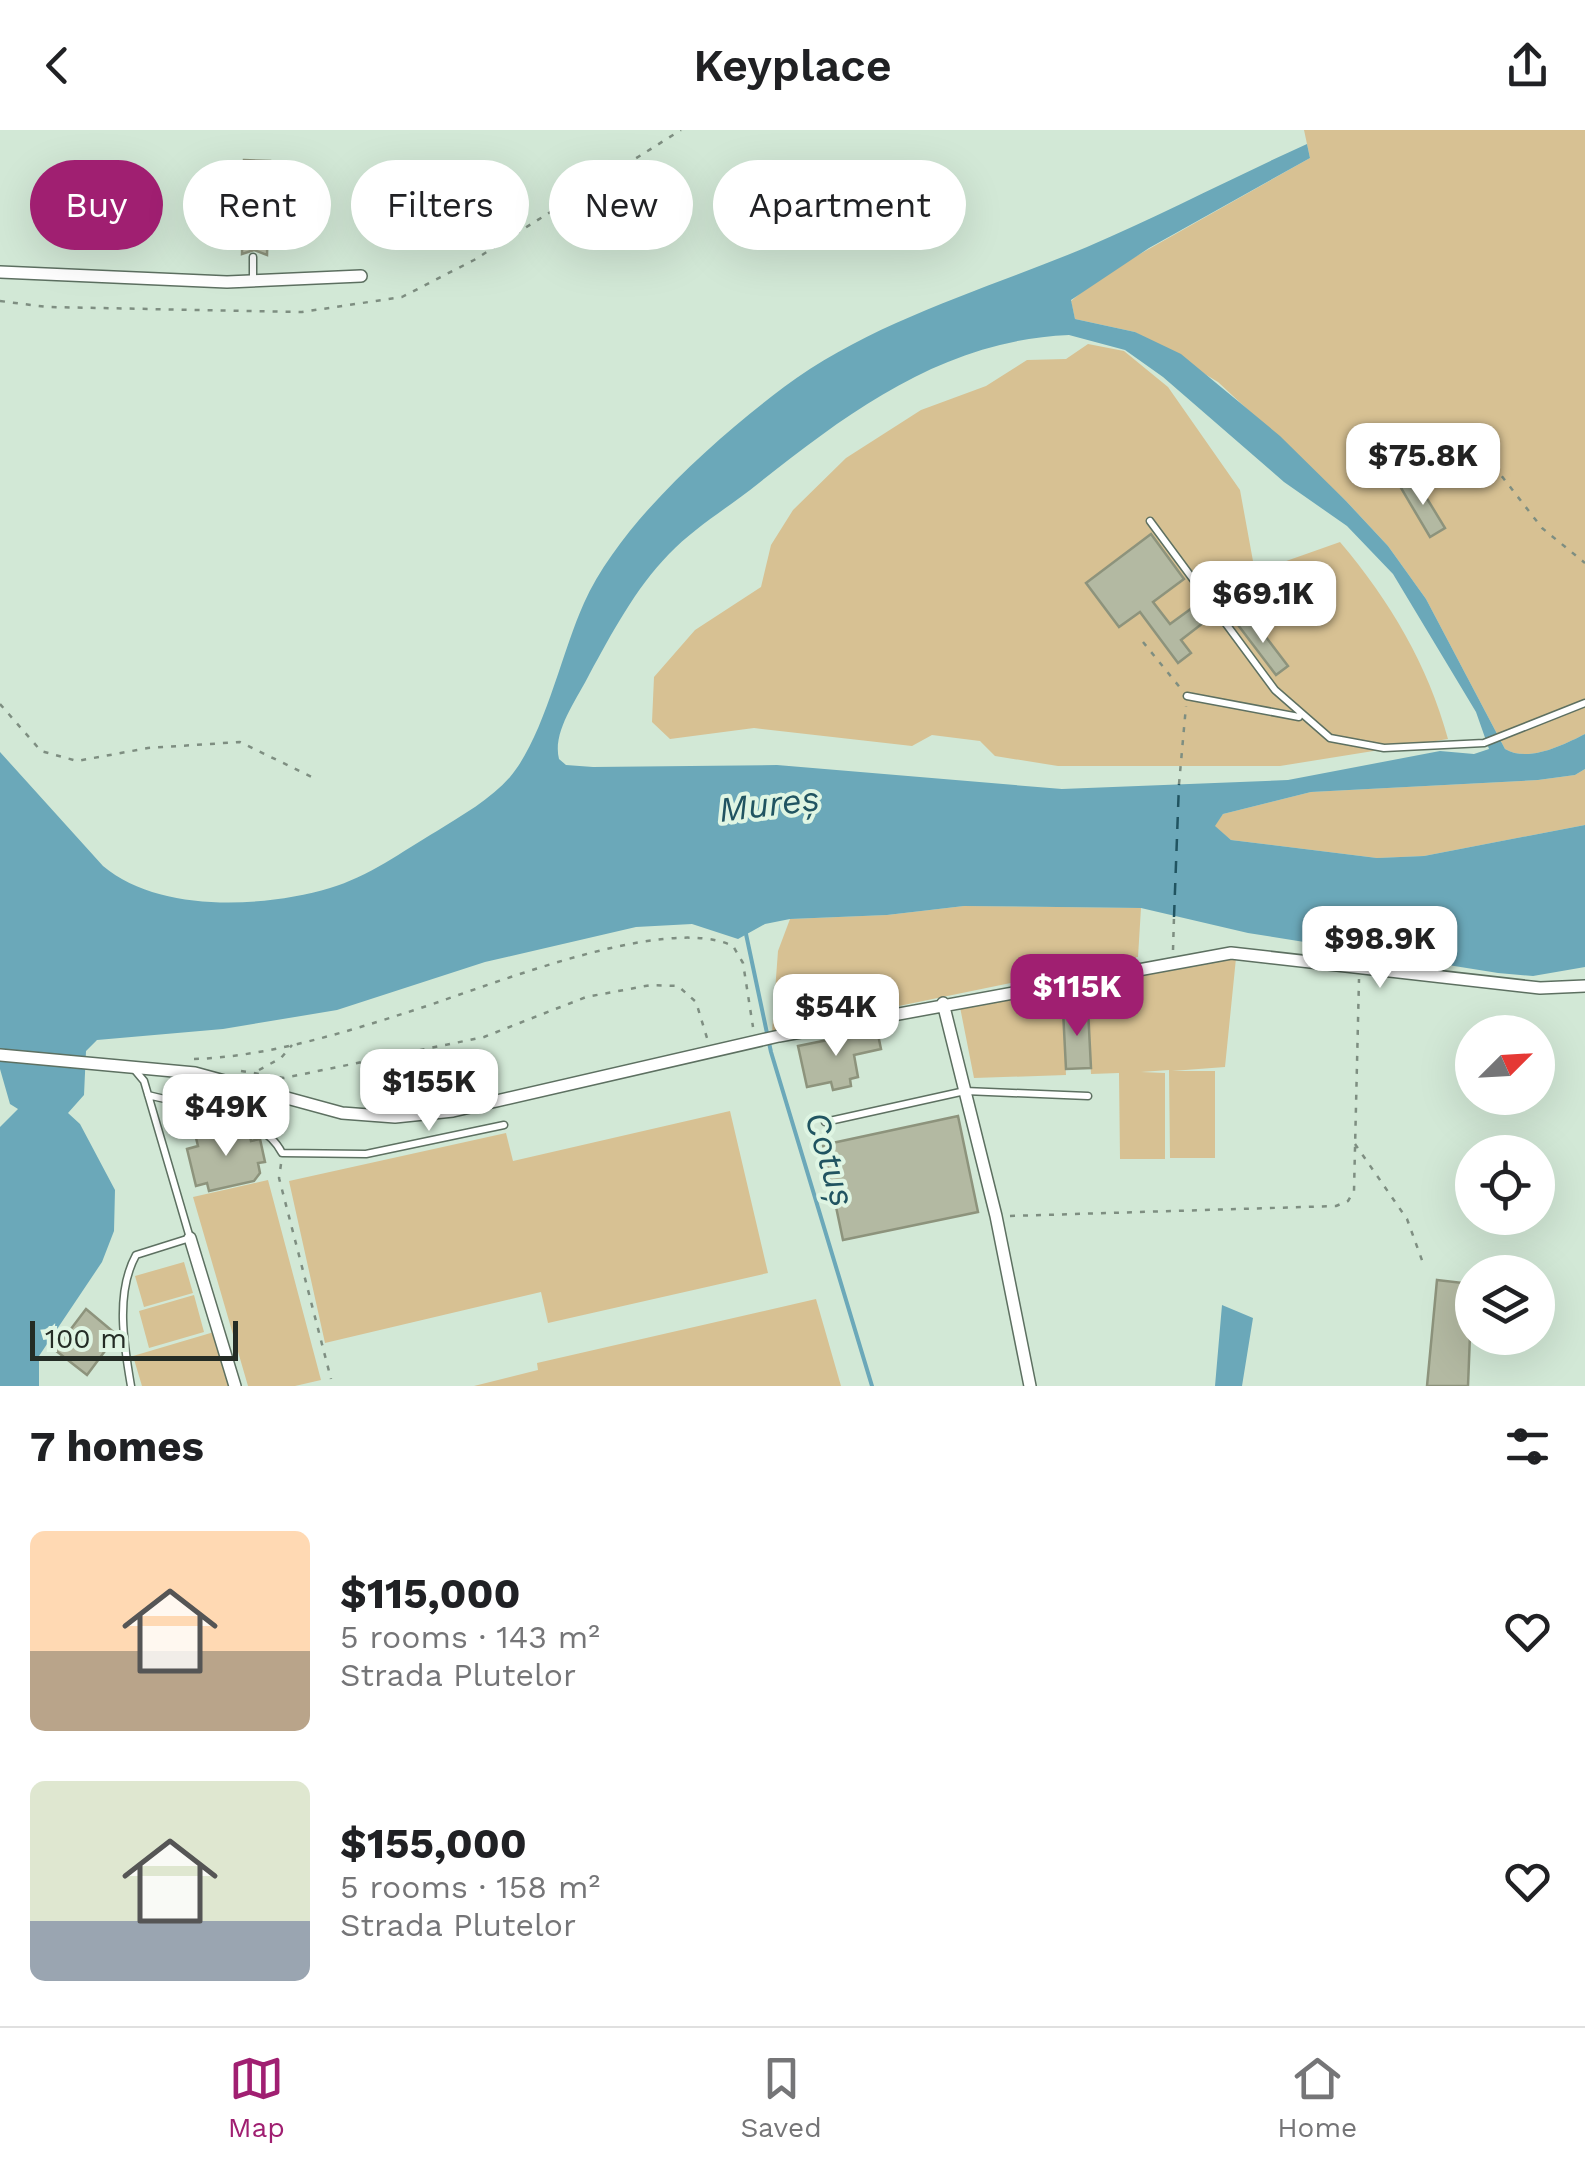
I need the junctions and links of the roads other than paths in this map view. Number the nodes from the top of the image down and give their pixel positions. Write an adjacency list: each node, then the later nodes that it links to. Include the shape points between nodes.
1 (253, 257): 4 (lane)
2 (0, 272): 4 (street)
3 (361, 276): 4 (street)
4 (253, 280)
5 (1150, 521): 8 (lane)
6 (1187, 696): 8 (lane)
7 (1585, 704): 8 (lane, via 1484,743 1384,748 1330,738)
8 (1301, 717)
9 (1585, 986): 10 (street, via 1540,988 1231,953)
10 (943, 1003): 12 (street, via 395,1117 322,1109); 13 (street)
11 (0, 1055): 12 (street)
12 (130, 1065): 14 (lane)
13 (965, 1091): 15 (lane); 16 (lane); 21 (street)
14 (148, 1095): 17 (lane, via 242,1121 282,1152 366,1154); 18 (lane)
15 (1088, 1096)
16 (825, 1122)
17 (504, 1124)
18 (190, 1238): 19 (lane, via 136,1256 128,1269); 20 (street)
19 (130, 1386)
20 (235, 1386)
21 (1030, 1386)

